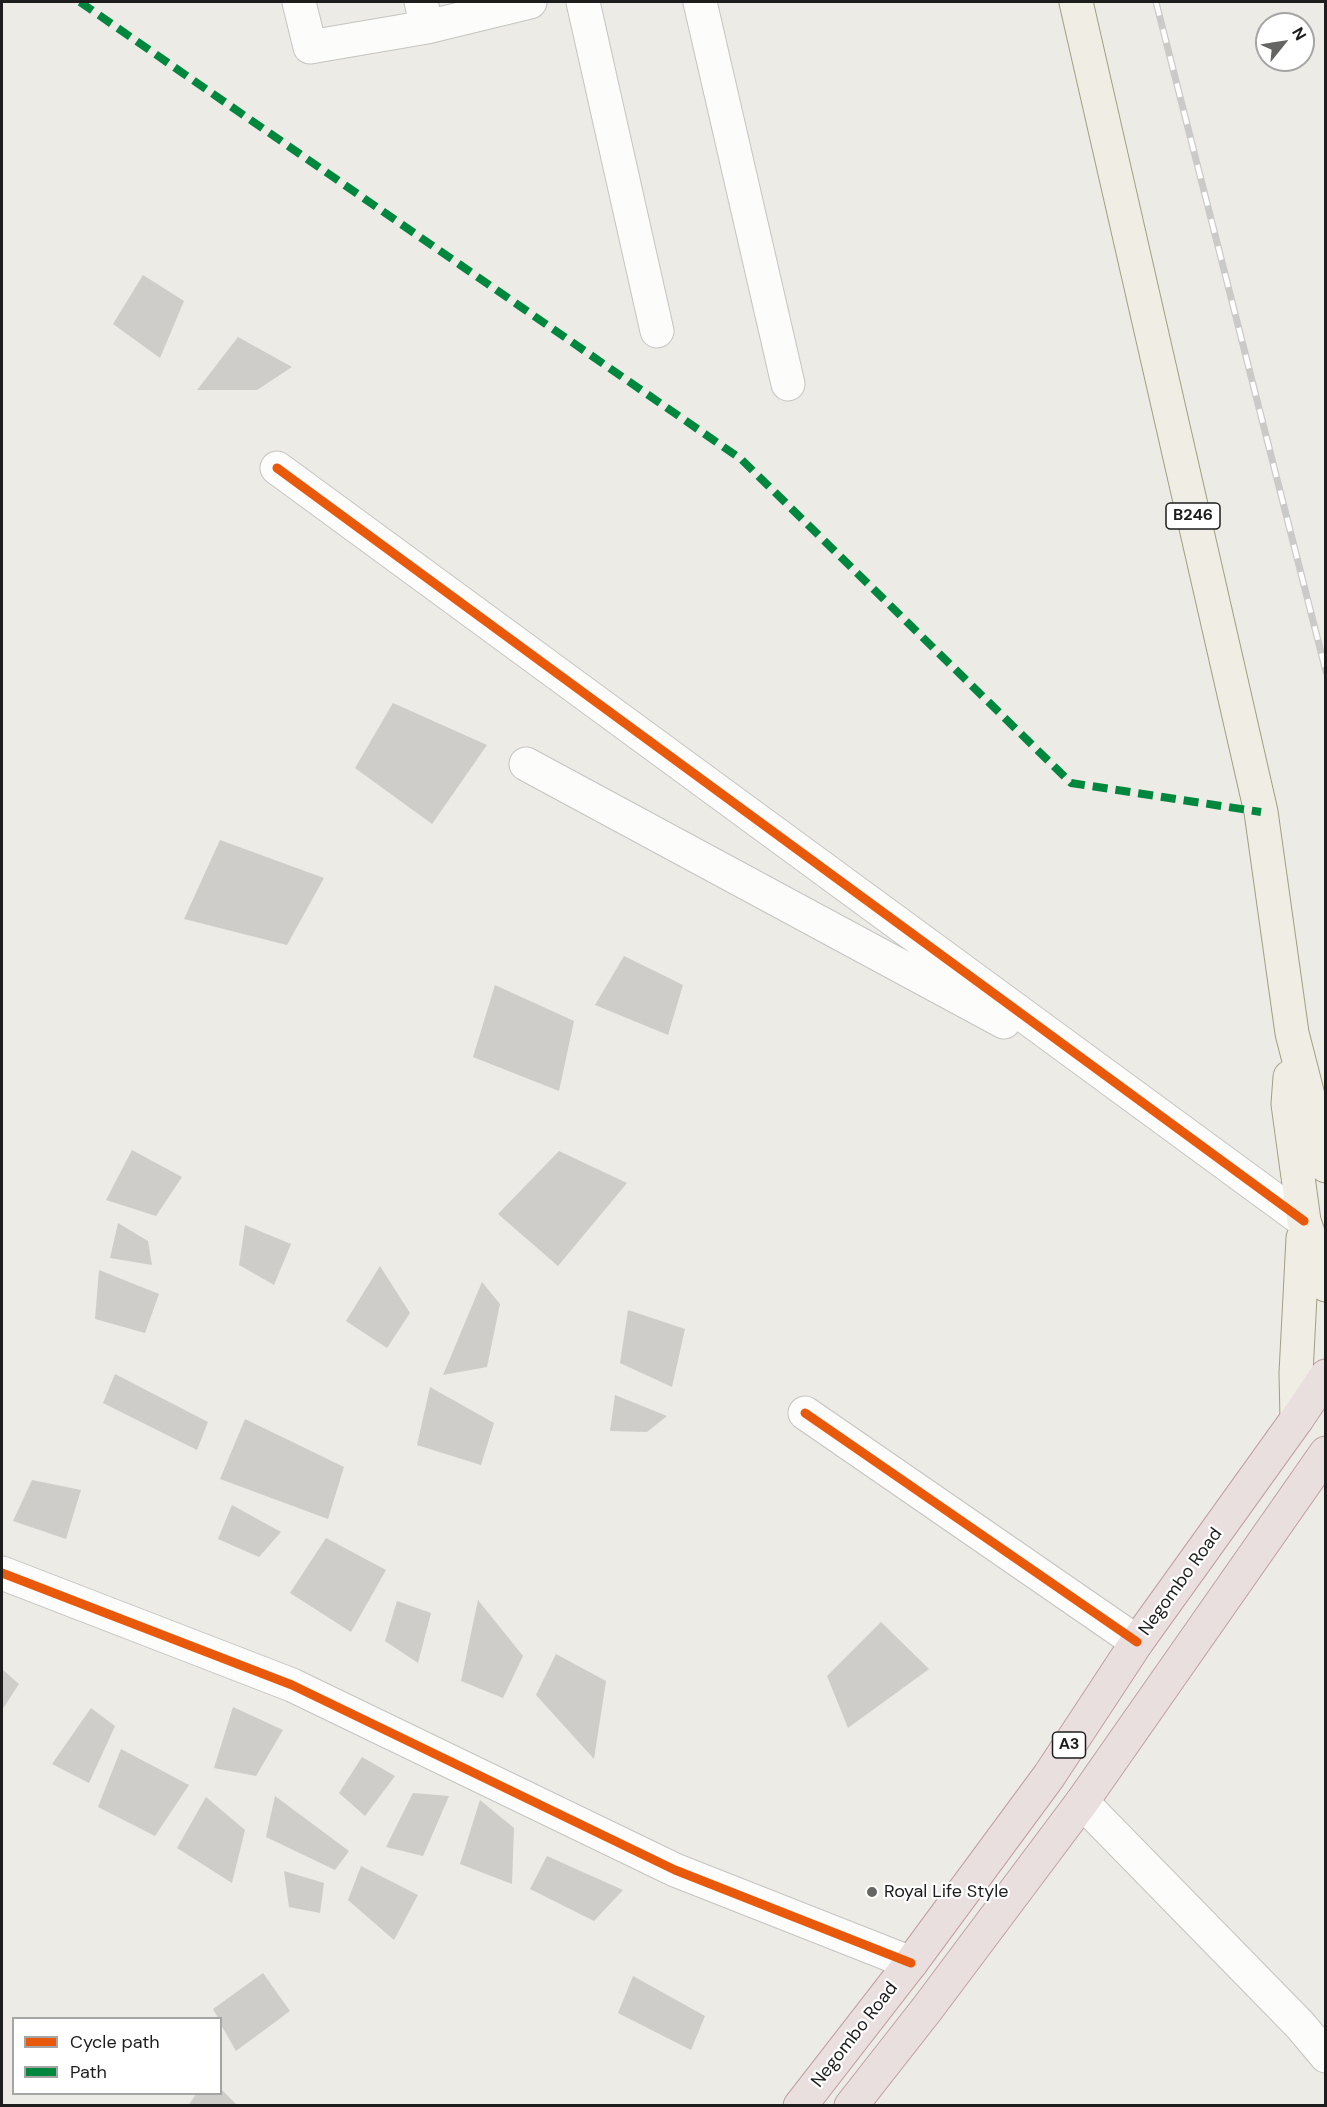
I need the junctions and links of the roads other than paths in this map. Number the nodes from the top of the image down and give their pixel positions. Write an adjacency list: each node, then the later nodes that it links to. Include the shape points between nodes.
1 (300, 2): 6 (street, via 310,47)
2 (530, 2): 6 (street)
3 (583, 2): 7 (street)
4 (700, 2): 8 (street)
5 (1076, 2): 11 (main road, B246, via 1261,812)
6 (424, 14)
7 (657, 331)
8 (788, 384)
9 (276, 468): 12 (street)
10 (526, 764): 12 (street)
11 (1292, 1033): 13 (main road, B246); 14 (main road, B246, via 1288,1104)
12 (1114, 1082): 14 (street)
13 (1326, 1166)
14 (1304, 1221): 15 (main road, B246); 18 (main road)
15 (1326, 1285)
16 (1326, 1376): 18 (highway, Negombo Road / A3)
17 (805, 1413): 21 (street)
18 (1297, 1419): 21 (highway, Negombo Road / A3)
19 (1326, 1453): 22 (highway, A3)
20 (2, 1573): 23 (street, via 292,1685 675,1870)
21 (1137, 1642): 23 (highway, Negombo Road / A3, via 1049,1776)
22 (1082, 1802): 24 (street); 26 (highway, A3)
23 (911, 1963): 25 (highway, Negombo Road / A3)
24 (1326, 2056)
25 (800, 2106)
26 (851, 2106)

